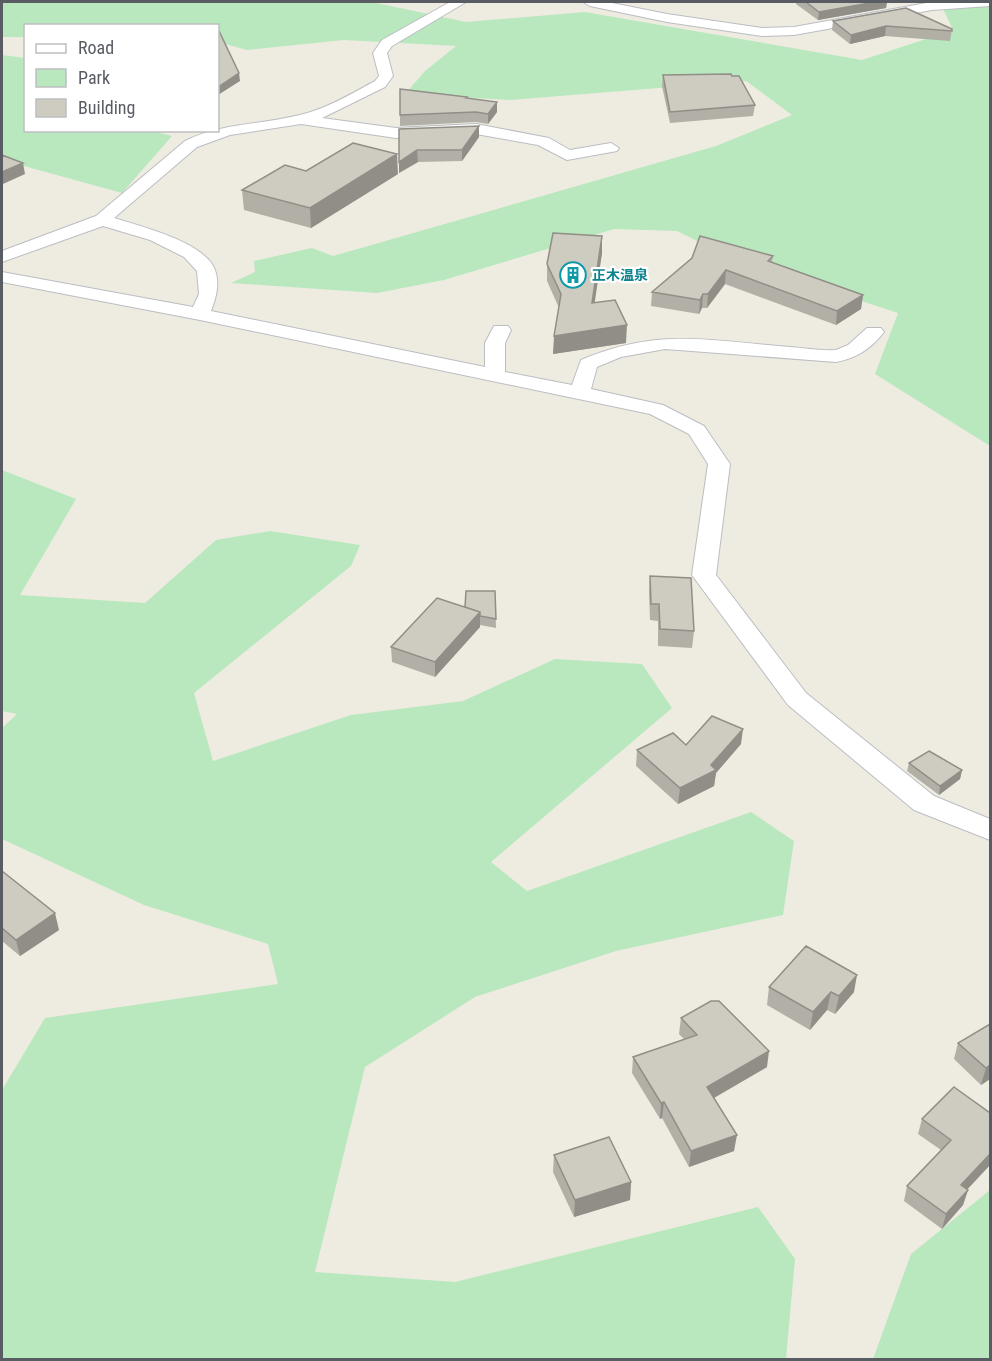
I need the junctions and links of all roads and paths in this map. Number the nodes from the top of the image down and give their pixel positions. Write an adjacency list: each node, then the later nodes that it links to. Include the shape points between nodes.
1 (459, 2): 4 (street, via 387,42 380,53 386,76 380,84)
2 (590, 2): 3 (street, via 762,32 794,31 932,6)
3 (990, 2)
4 (303, 120): 6 (street); 7 (street, via 396,133 476,129 526,136 567,155)
5 (218, 132): 8 (street, via 191,144)
6 (219, 132)
7 (611, 148)
8 (102, 220): 9 (street); 11 (street, via 156,236 190,253 206,270 208,294)
9 (2, 257)
10 (2, 277): 11 (street)
11 (200, 314): 14 (street)
12 (501, 330): 14 (street, via 495,343)
13 (874, 332): 15 (street, via 863,344 841,355 688,342 646,344 611,352 588,364)
14 (495, 376): 15 (street)
15 (579, 394): 16 (street, via 656,409 697,430 719,464 704,574 798,699 924,803)
16 (990, 830)

